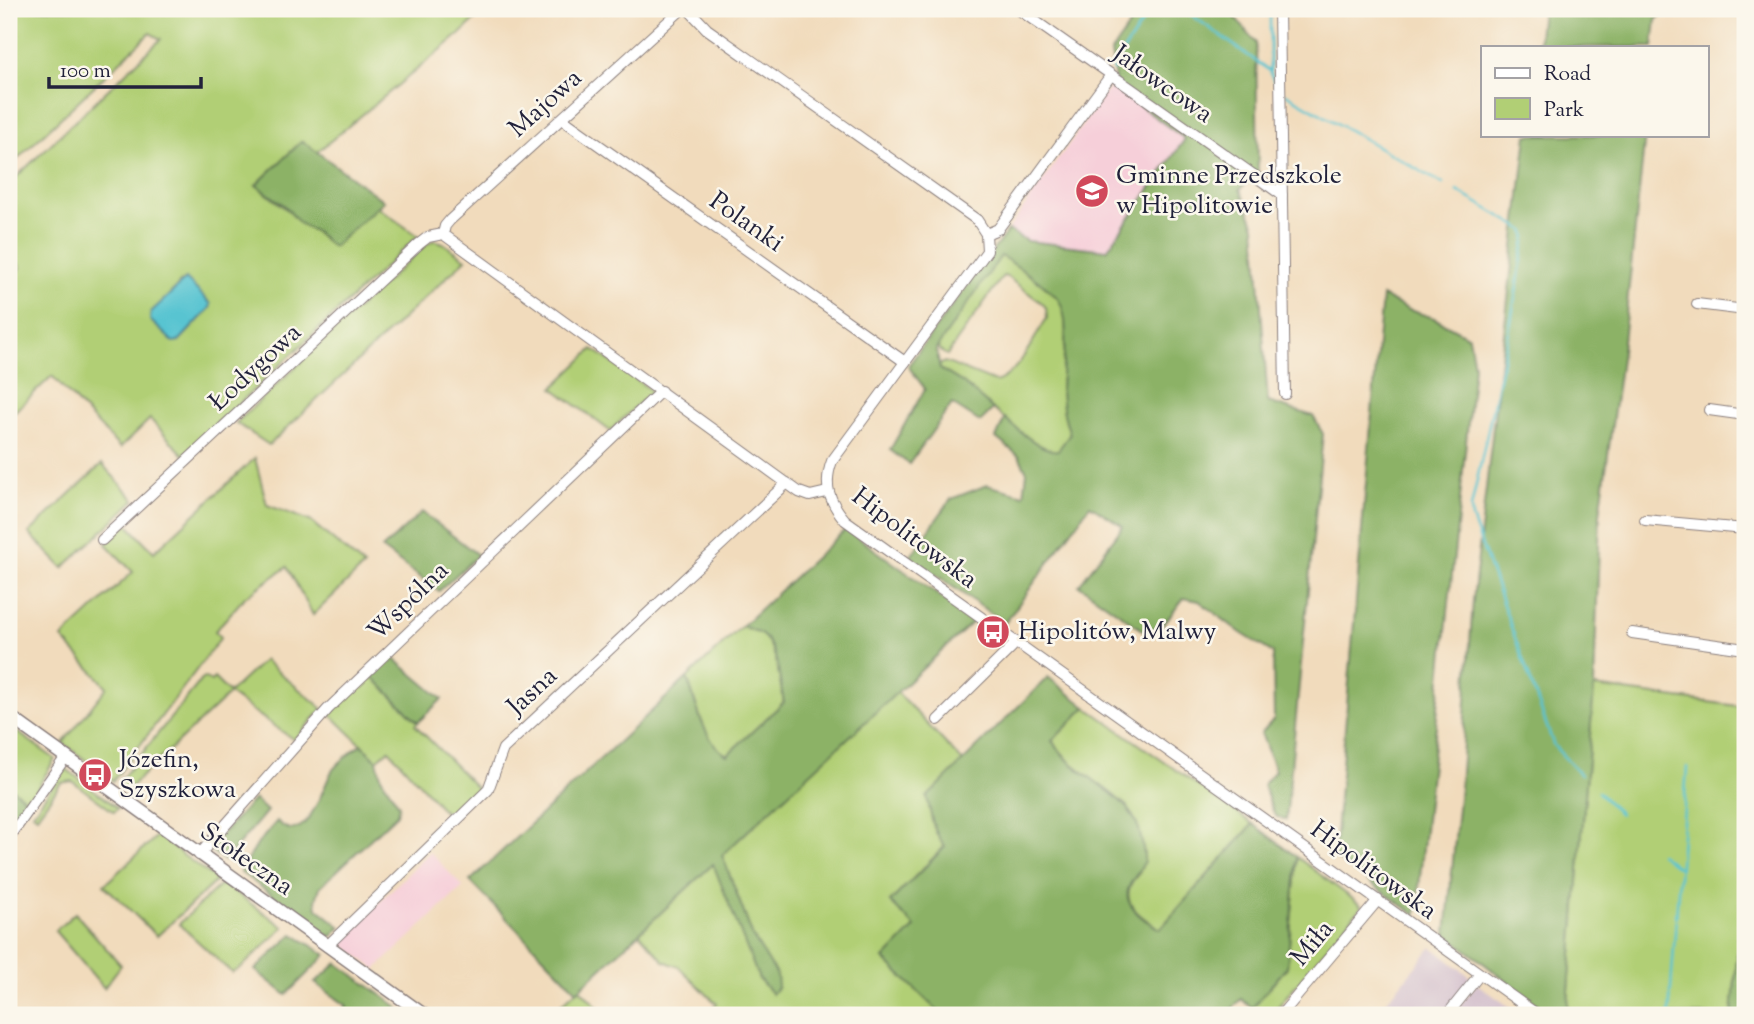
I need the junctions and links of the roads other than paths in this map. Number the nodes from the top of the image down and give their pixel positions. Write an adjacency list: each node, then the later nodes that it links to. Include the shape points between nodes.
1 (682, 9): 6 (street, Majowa)
2 (688, 9): 9 (street, via 707,29 976,220)
3 (1018, 9): 5 (street, Jałowcowa)
4 (1279, 9): 7 (street)
5 (1111, 75): 7 (street, Jałowcowa); 9 (street, via 998,229)
6 (562, 118): 8 (street, Majowa, via 450,220); 12 (street, Polanki)
7 (1282, 195): 14 (street)
8 (443, 233): 13 (street); 21 (street, Łodygowa, via 419,244)
9 (986, 234): 12 (street, Hipolitowska, via 987,251)
10 (1697, 304): 11 (street)
11 (1745, 310)
12 (905, 362): 18 (street, Hipolitowska, via 832,461)
13 (661, 391): 17 (street); 29 (street, Wspólna, via 328,709)
14 (1284, 394)
15 (1709, 410): 16 (street)
16 (1745, 415)
17 (787, 483): 18 (street, via 803,495); 31 (street, Jasna, via 503,749 488,790)
18 (827, 492): 23 (street, Hipolitowska, via 845,520)
19 (1645, 520): 20 (street)
20 (1745, 529)
21 (102, 540)
22 (1632, 634): 24 (street)
23 (1017, 642): 26 (street); 30 (street, Hipolitowska)
24 (1745, 649)
25 (9, 716): 27 (street, Stołeczna)
26 (939, 720)
27 (65, 758): 28 (street); 29 (street, Stołeczna)
28 (9, 838)
29 (199, 855): 31 (street, Stołeczna)
30 (1378, 900): 32 (street, Hipolitowska); 34 (street, Miła)
31 (327, 946): 33 (street, Stołeczna)
32 (1480, 974): 35 (street); 36 (street, Hipolitowska)
33 (424, 1015)
34 (1281, 1015)
35 (1447, 1015)
36 (1538, 1015)

